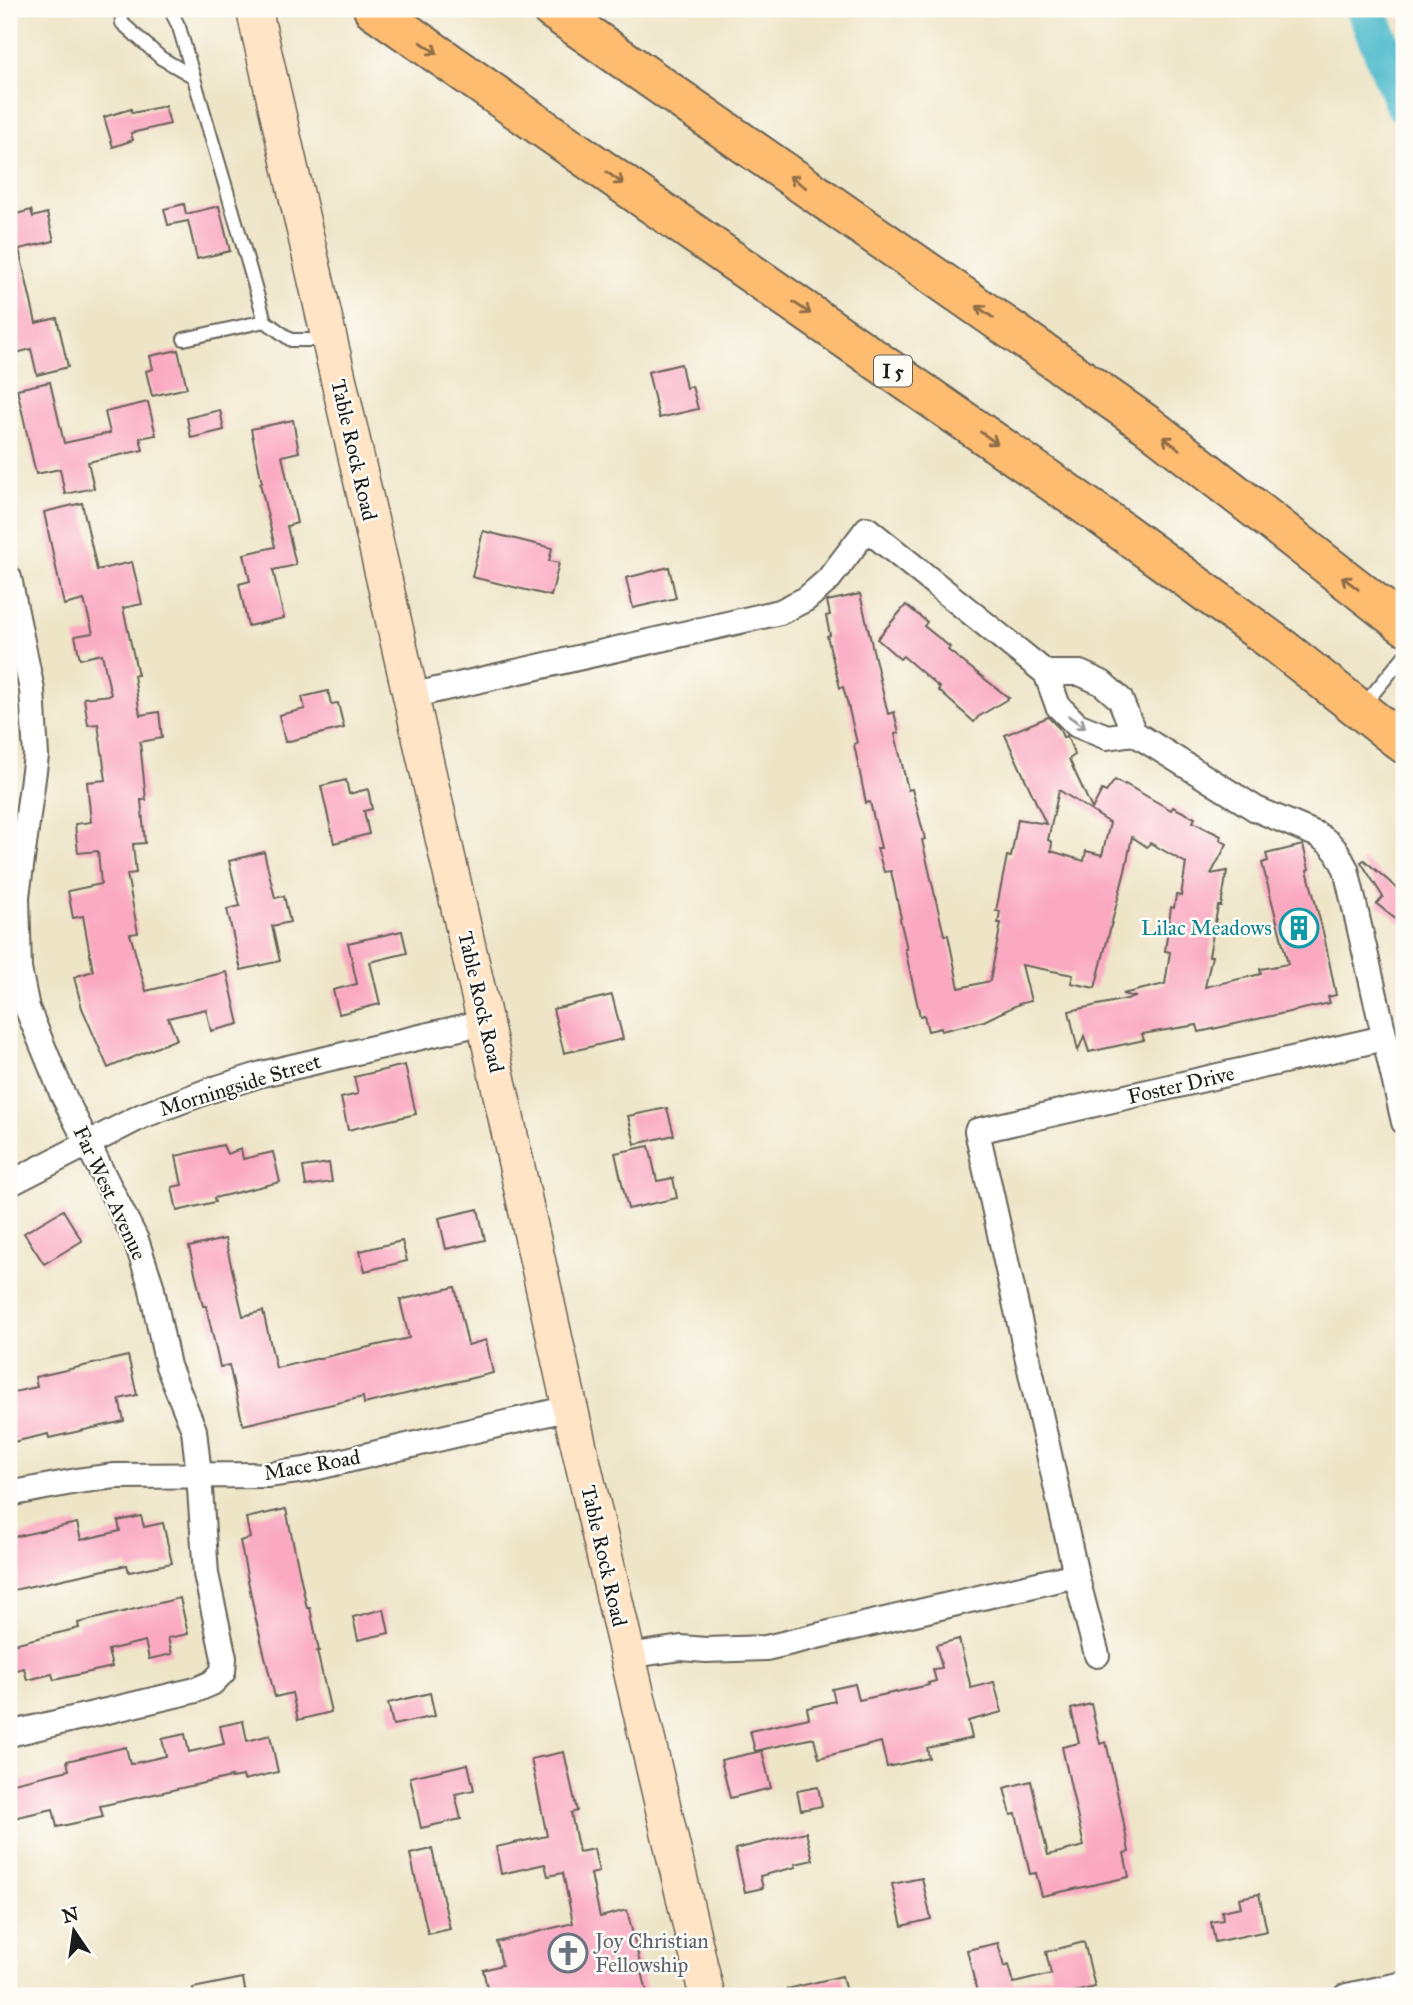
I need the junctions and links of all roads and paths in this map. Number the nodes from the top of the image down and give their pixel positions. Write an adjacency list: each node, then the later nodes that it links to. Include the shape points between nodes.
1 (121, 9): 6 (lane, via 122,23 161,58)
2 (170, 9): 6 (lane)
3 (254, 9): 9 (main road, Table Rock Road)
4 (373, 9): 15 (highway, I 5, one-way to 15, via 1104,518)
5 (551, 9): 11 (highway, one-way to 5, via 1149,426)
6 (194, 77): 7 (lane)
7 (265, 321): 8 (lane); 9 (lane, via 291,340)
8 (184, 339)
9 (329, 340): 14 (main road, Table Rock Road)
10 (9, 578): 21 (street, Far West Avenue, via 32,690 36,756 17,896 19,969 35,1029)
11 (1404, 625)
12 (1404, 656): 15 (lane)
13 (1046, 673): 14 (street, via 867,529 828,580 806,599 780,612); 16 (street, via 1080,673 1102,683 1120,699); 16 (street, one-way to 16, via 1058,706 1077,725 1107,737)
14 (410, 696): 18 (main road, Table Rock Road)
15 (1359, 710): 17 (highway, I 5)
16 (1134, 733): 19 (street, via 1256,809 1318,835 1337,852 1346,869)
17 (1404, 744)
18 (485, 1022): 21 (street, Morningside Street, via 262,1074 142,1116); 23 (main road, Table Rock Road)
19 (1384, 1038): 20 (street); 26 (street, Foster Drive, via 977,1131)
20 (1404, 1122)
21 (88, 1143): 22 (street, Morningside Street); 24 (street, Far West Avenue, via 136,1240 168,1366 194,1430)
22 (9, 1184)
23 (570, 1408): 24 (street, Mace Road, via 305,1470); 28 (main road, Table Rock Road)
24 (199, 1475): 25 (street, Mace Road, via 115,1476); 29 (street, Far West Avenue, via 206,1574 223,1672 196,1690)
25 (9, 1494)
26 (1076, 1575): 27 (street); 28 (street, via 766,1648 681,1648)
27 (1097, 1655)
28 (628, 1656): 31 (main road, Table Rock Road)
29 (9, 1734)
30 (1404, 1984): 32 (street)
31 (707, 1996)
32 (1353, 1996)

